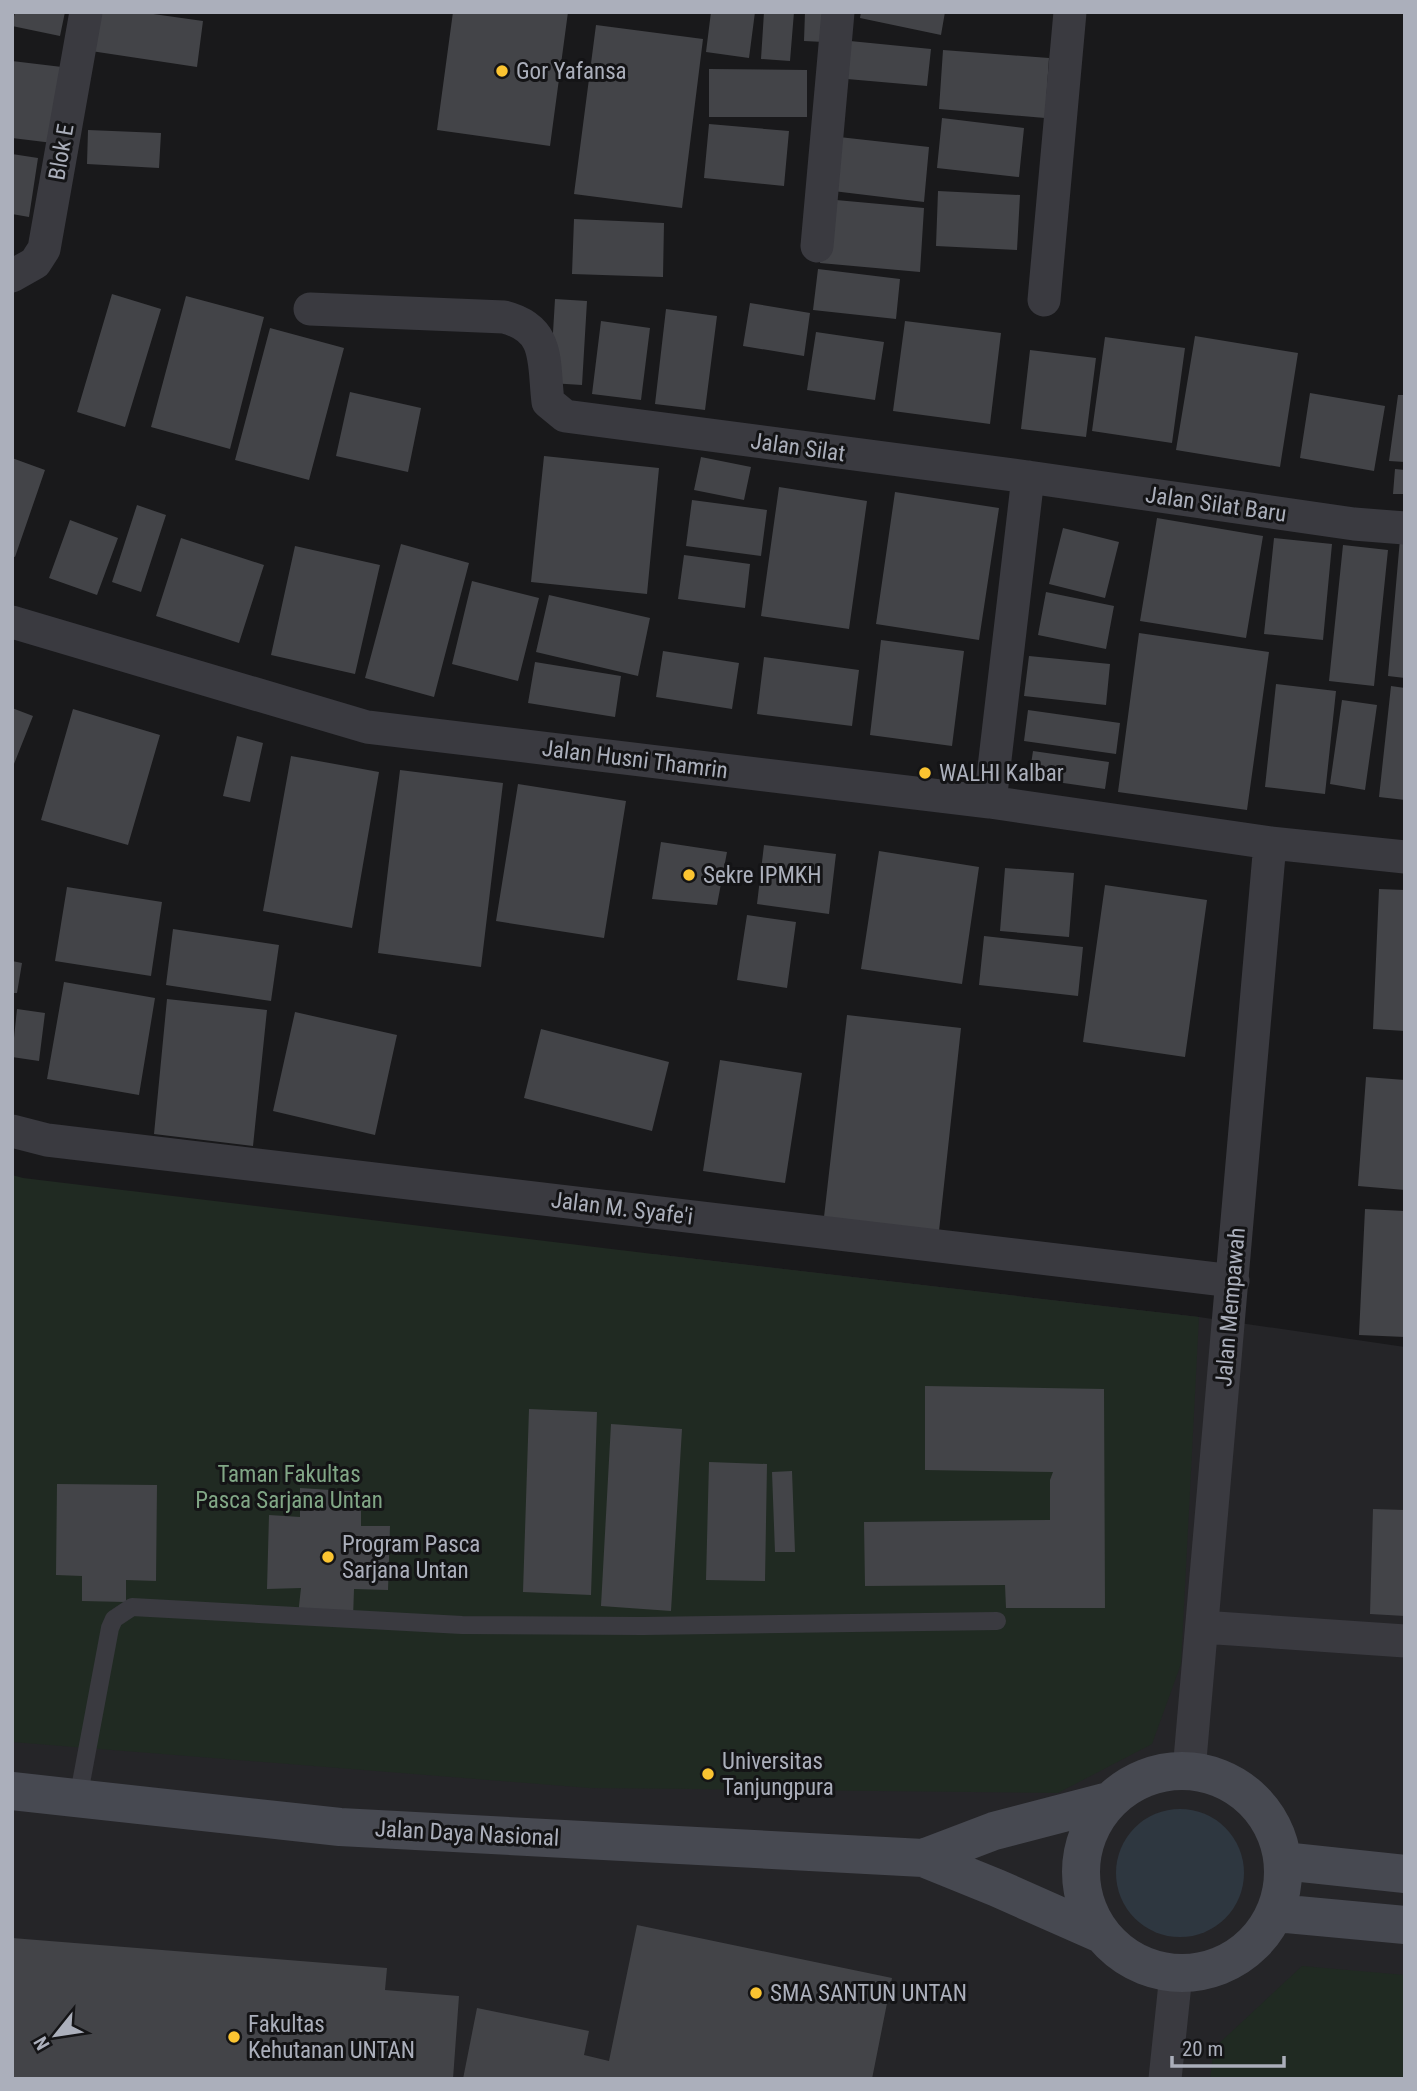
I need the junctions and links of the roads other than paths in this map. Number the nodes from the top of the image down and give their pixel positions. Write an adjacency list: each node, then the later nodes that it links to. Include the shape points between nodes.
1 (86, 12): 5 (street, Blok E, via 44,249 35,262)
2 (838, 12): 4 (street)
3 (1070, 12): 6 (street)
4 (817, 246)
5 (12, 276)
6 (1044, 300)
7 (310, 309): 8 (street, Jalan Silat, via 521,321 540,342 548,402 565,416)
8 (1028, 477): 9 (street, Jalan Silat Baru); 11 (street)
9 (1405, 528)
10 (12, 622): 11 (street, Jalan Husni Thamrin, via 367,727)
11 (990, 802): 12 (street, Jalan Husni Thamrin)
12 (1270, 843): 13 (street, Jalan Husni Thamrin); 15 (street, Jalan Mempawah)
13 (1405, 857)
14 (12, 1131): 15 (street, Jalan M. Syafe'i, via 47,1140)
15 (1233, 1281): 17 (street, Jalan Mempawah)
16 (997, 1621): 21 (lane, via 462,1625 131,1607 114,1619 110,1628)
17 (1202, 1627): 18 (street); 19 (street, Jalan Mempawah)
18 (1405, 1641)
19 (1189, 1771): 22 (street, Jalan Daya Nasional, via 1146,1777); 24 (street, Jalan Daya Nasional, via 1217,1777 1255,1803 1276,1834)
20 (12, 1791): 21 (street, Jalan Daya Nasional)
21 (79, 1799): 23 (street, Jalan Daya Nasional, via 340,1826)
22 (1109, 1801): 23 (street, Jalan Daya Nasional, via 995,1831); 28 (street, Jalan Daya Nasional, via 1089,1831 1081,1867 1086,1903)
23 (923, 1858): 28 (street, Jalan Daya Nasional)
24 (1283, 1861): 25 (street); 26 (street, Jalan Daya Nasional, via 1283,1888)
25 (1405, 1874)
26 (1276, 1913): 27 (street); 29 (street, Jalan Daya Nasional, via 1259,1939 1236,1960 1207,1971)
27 (1405, 1925)
28 (1103, 1936): 29 (street, Jalan Daya Nasional, via 1123,1955 1148,1968)
29 (1176, 1974): 30 (street)
30 (1165, 2079)

